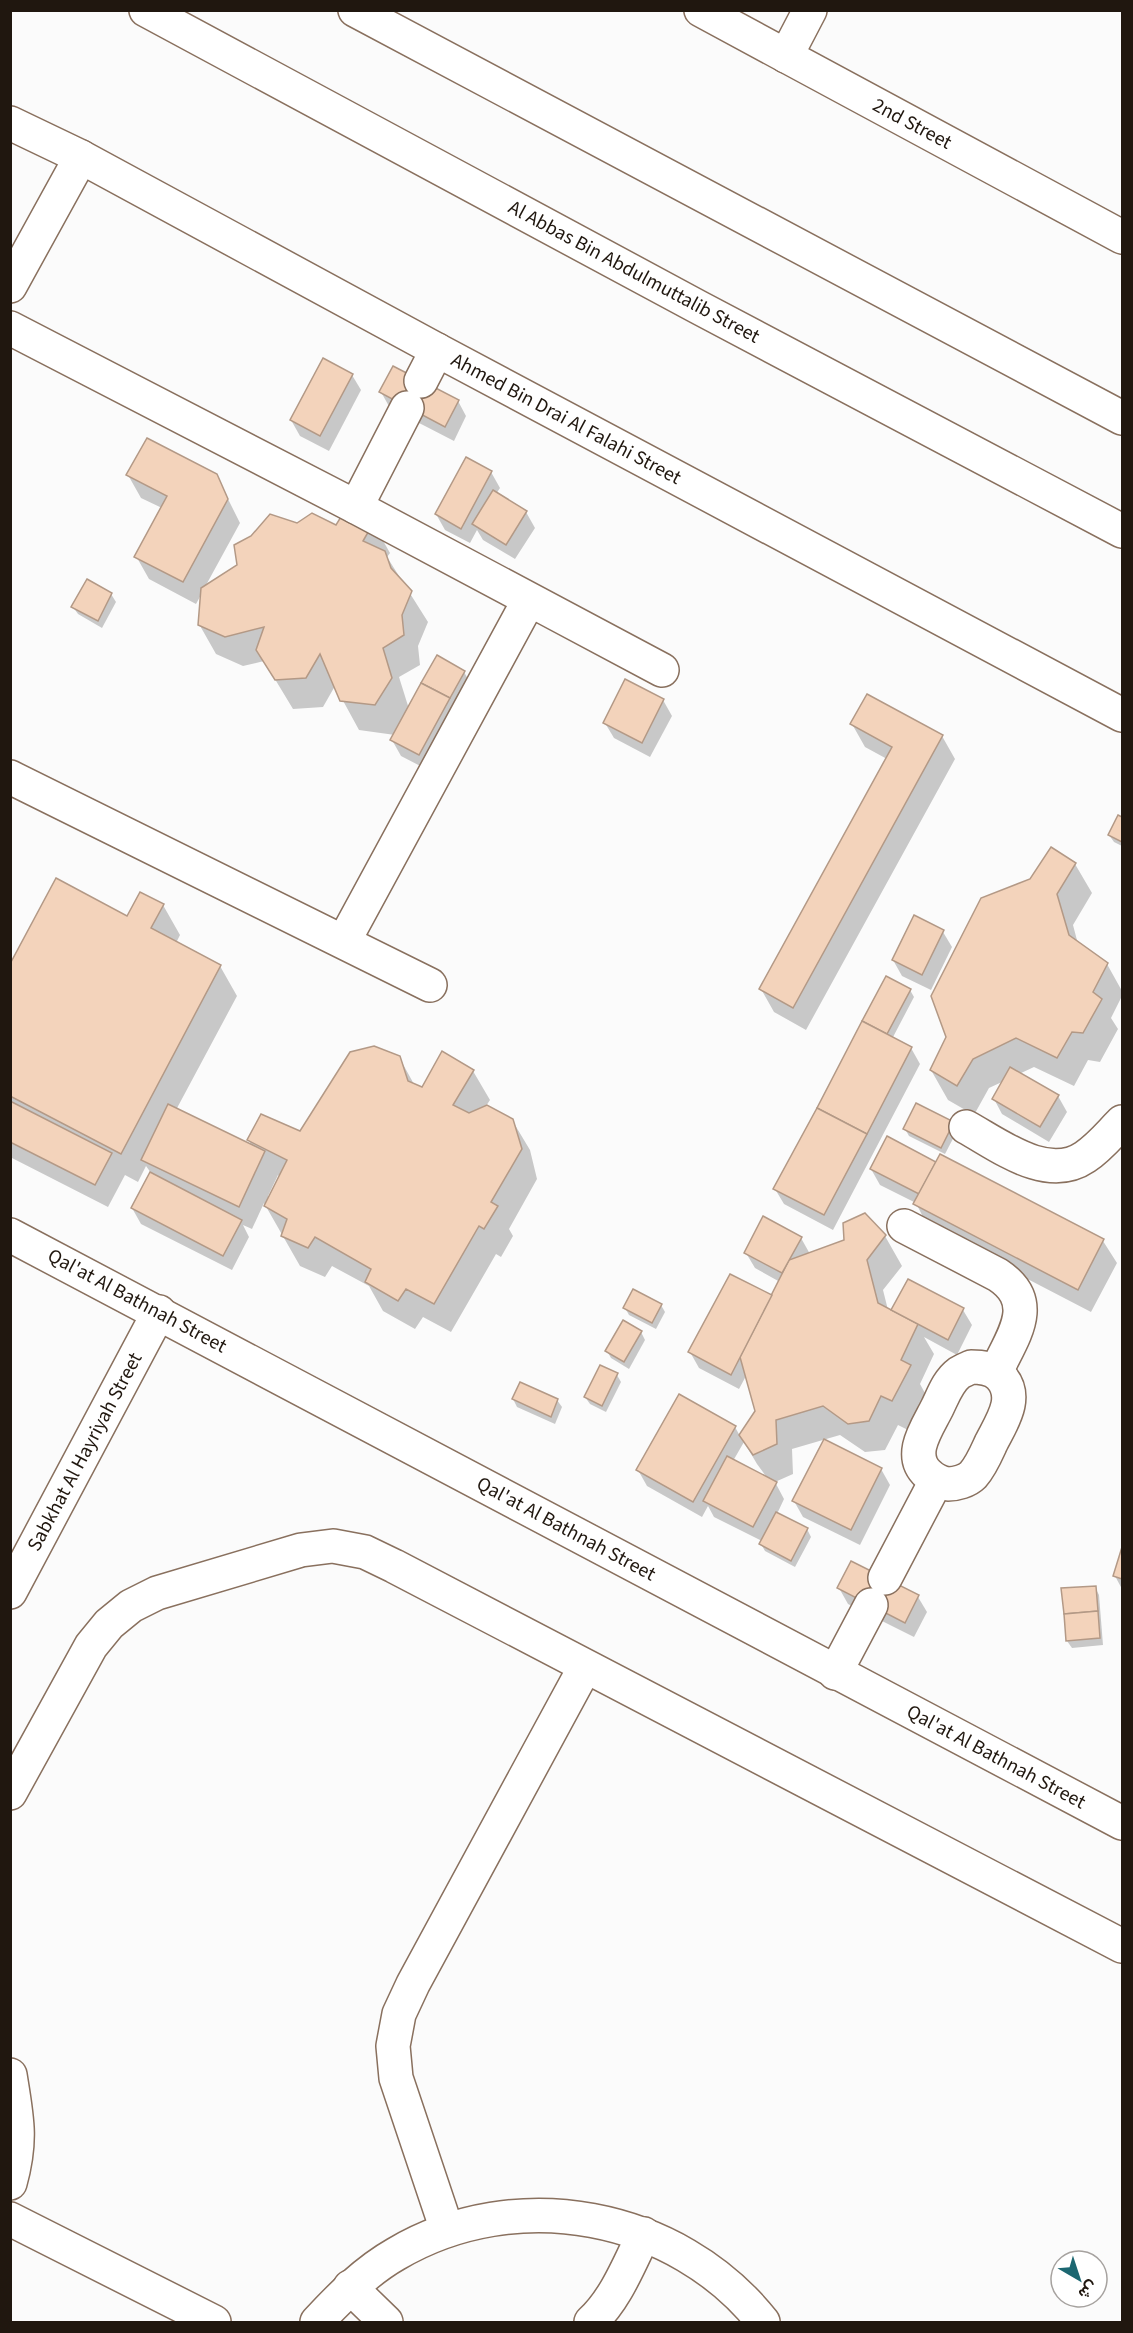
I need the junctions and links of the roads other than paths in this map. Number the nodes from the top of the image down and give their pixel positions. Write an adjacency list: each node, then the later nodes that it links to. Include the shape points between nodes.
1 (146, 10): 14 (street, Al Abbas Bin Abdulmuttalib Street)
2 (356, 10): 12 (street)
3 (701, 10): 5 (street, 2nd Street)
4 (810, 10): 5 (street)
5 (786, 56): 8 (street, 2nd Street)
6 (10, 123): 7 (street, Ahmed Bin Drai Al Falahi Street)
7 (81, 157): 9 (street); 11 (street, Ahmed Bin Drai Al Falahi Street)
8 (1122, 237)
9 (10, 286)
10 (10, 328): 13 (street)
11 (437, 350): 13 (street); 17 (street, Ahmed Bin Drai Al Falahi Street)
12 (1122, 418)
13 (356, 507): 15 (street)
14 (1122, 531)
15 (529, 600): 16 (street); 19 (street)
16 (662, 670)
17 (1122, 715)
18 (10, 777): 19 (street)
19 (344, 940): 20 (street)
20 (430, 985)
21 (1122, 1122): 22 (street, via 1083,1159 1062,1166 1040,1165)
22 (966, 1127)
23 (904, 1226): 26 (street, via 998,1275 1018,1294 1022,1306 1020,1319)
24 (10, 1234): 25 (street, Qal'at Al Bathnah Street)
25 (159, 1312): 28 (street, Sabkhat Al Hayriyah Street); 30 (street, Qal'at Al Bathnah Street)
26 (996, 1372): 27 (street, via 1004,1380 1010,1402 980,1466 961,1482); 27 (street, via 971,1367 950,1383 918,1447 919,1460)
27 (936, 1481): 30 (street)
28 (10, 1592)
29 (585, 1667): 31 (street, via 365,1552 333,1546 301,1550 157,1593 131,1606 109,1624 91,1646); 33 (street); 37 (street, via 399,2013 393,2046 396,2078)
30 (835, 1673): 32 (street, Qal'at Al Bathnah Street)
31 (10, 1793)
32 (1122, 1823)
33 (1122, 1946)
34 (10, 2075): 35 (street, via 19,2130)
35 (10, 2183)
36 (10, 2219): 40 (street)
37 (447, 2230): 38 (street, via 496,2218 546,2214 596,2220); 39 (street, via 396,2254)
38 (644, 2234): 43 (street, via 612,2296); 44 (street, via 688,2256 728,2285)
39 (350, 2287): 41 (street); 42 (street)
40 (214, 2322)
41 (317, 2322)
42 (386, 2322)
43 (591, 2322)
44 (763, 2322)

